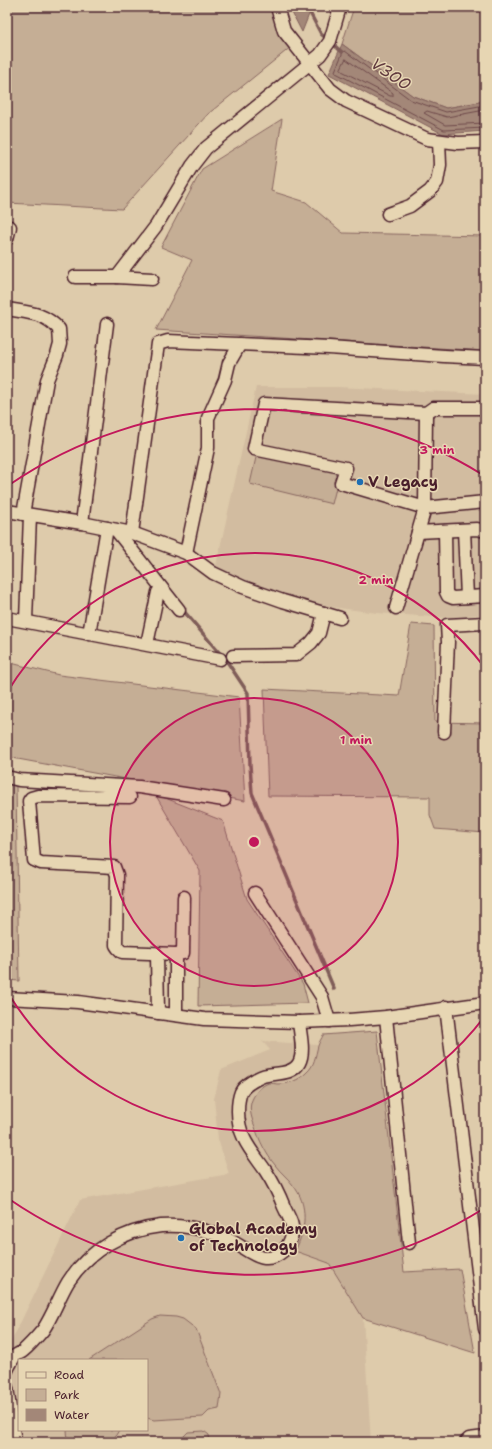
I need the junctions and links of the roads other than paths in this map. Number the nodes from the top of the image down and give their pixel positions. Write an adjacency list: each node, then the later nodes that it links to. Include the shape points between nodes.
1 (277, 7): 3 (street, via 284,31)
2 (340, 7): 3 (street, via 328,43 320,55)
3 (309, 64): 4 (street, via 330,89 346,101 427,139); 8 (street, via 206,148 192,166 156,226)
4 (439, 141): 5 (street); 6 (street, via 440,165 437,182 430,191 410,206)
5 (485, 142)
6 (388, 214)
7 (75, 277): 8 (street)
8 (117, 277): 9 (street)
9 (152, 279)
10 (7, 309): 19 (street, via 43,316 59,329 60,344 47,380)
11 (107, 324): 20 (street)
12 (240, 344): 13 (street); 26 (street, via 168,341 158,344); 27 (street, via 229,363 226,380 208,418 208,448)
13 (485, 358)
14 (485, 408): 15 (street, via 433,408)
15 (426, 413): 17 (street); 17 (street, via 264,404 254,449 346,468 341,483)
16 (485, 502): 17 (street)
17 (426, 508): 24 (street)
18 (7, 511): 19 (street)
19 (27, 515): 20 (street); 36 (street)
20 (82, 523): 21 (street)
21 (112, 529): 26 (street); 32 (street); 38 (street)
22 (464, 530): 23 (street); 25 (street, via 477,529); 30 (street)
23 (445, 531): 24 (street); 30 (street, via 446,592 453,598)
24 (418, 532): 31 (street)
25 (485, 532)
26 (132, 533): 27 (street)
27 (186, 553): 33 (street, via 213,573 242,587)
28 (158, 592): 39 (street)
29 (485, 596): 30 (street)
30 (467, 597)
31 (396, 608)
32 (179, 610)
33 (324, 612): 35 (street); 40 (street, via 319,633 296,655)
34 (7, 618): 36 (street)
35 (340, 618)
36 (26, 620): 38 (street)
37 (485, 623): 42 (street, via 447,626)
38 (89, 634): 39 (street)
39 (147, 644): 41 (street)
40 (233, 656)
41 (220, 659)
42 (444, 732)
43 (7, 777): 45 (street, via 19,780 139,787)
44 (130, 797): 48 (street, via 31,798 29,801 33,857 41,863 114,868 117,875 116,945 122,952)
45 (224, 800)
46 (255, 893): 56 (street, via 322,997)
47 (184, 897): 49 (street, via 184,951)
48 (157, 954): 49 (street); 53 (street)
49 (176, 954): 54 (street)
50 (7, 998): 53 (street, via 78,1002)
51 (485, 1002): 52 (street)
52 (446, 1008): 55 (street); 59 (street)
53 (158, 1013): 54 (street)
54 (176, 1016): 57 (street)
55 (386, 1017): 56 (street); 58 (street)
56 (329, 1021): 57 (street)
57 (299, 1022): 60 (street, via 301,1057 298,1064 290,1071 265,1075 251,1082 241,1091 238,1109 243,1139 266,1171 291,1221 291,1239 285,1249 274,1256 254,1256 222,1236 178,1226 147,1228 121,1237 97,1251 77,1270 50,1320 32,1342 15,1357)
58 (409, 1243)
59 (485, 1329)
60 (7, 1370)
61 (7, 1388): 63 (street)
62 (485, 1437): 64 (street, via 469,1439)
63 (15, 1442)
64 (466, 1442)

